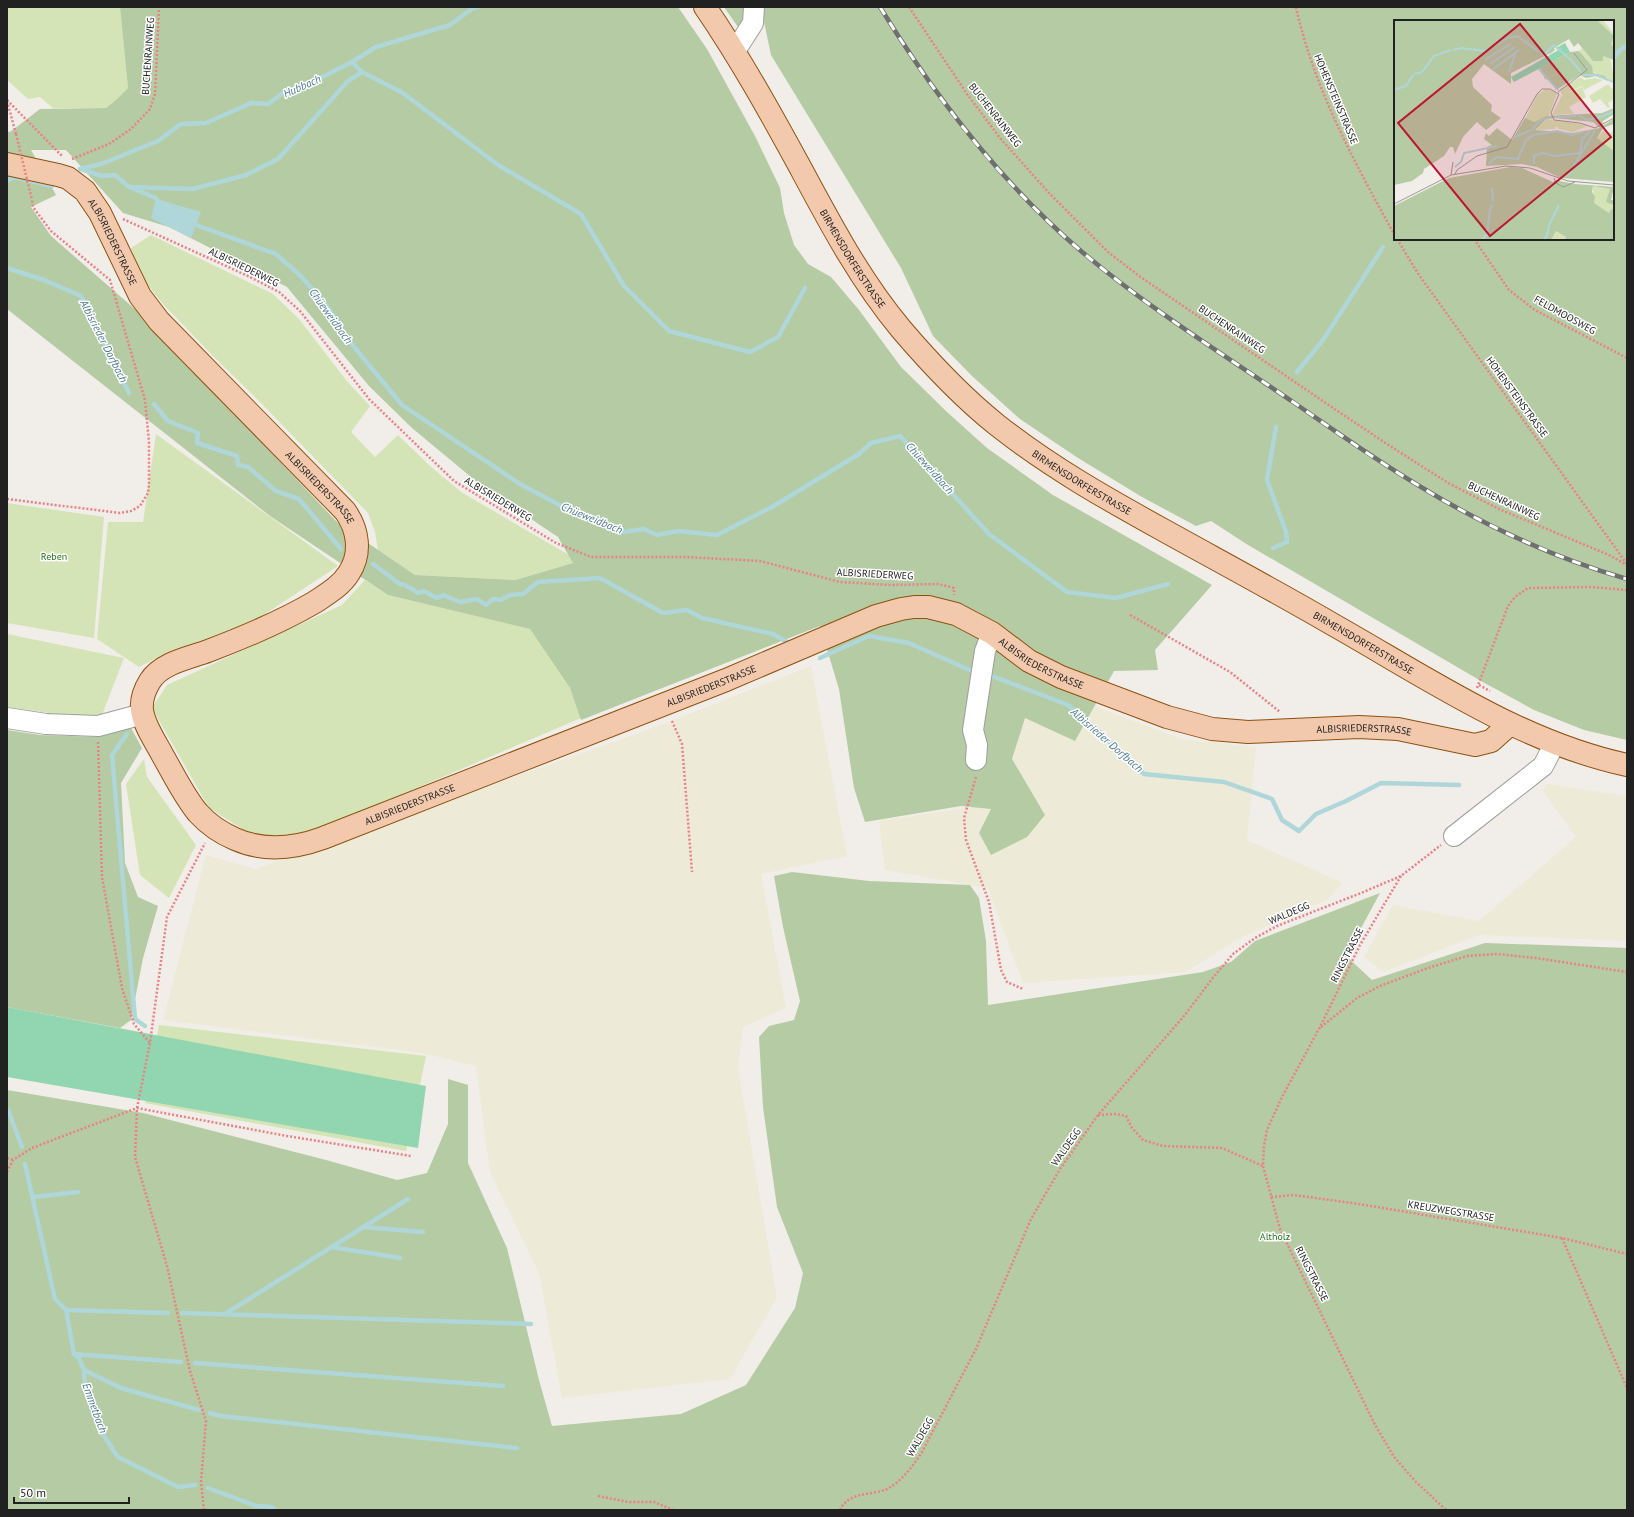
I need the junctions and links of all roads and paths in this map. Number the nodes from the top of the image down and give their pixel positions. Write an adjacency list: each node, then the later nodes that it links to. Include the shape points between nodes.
1 (159, 7): 7 (path, BUCHENRAINWEG, via 155,94 150,109 131,129 109,144 68,161)
2 (705, 7): 6 (main road, BIRMENSDORFERSTRASSE)
3 (754, 7): 6 (lane, via 753,23)
4 (909, 7): 15 (path, BUCHENRAINWEG, via 1000,138 1049,193 1108,252 1142,278 1363,428 1450,484 1499,509)
5 (1296, 7): 10 (path, HOHENSTEINSTRASSE, via 1302,37 1340,134)
6 (735, 51): 24 (main road, BIRMENSDORFERSTRASSE, via 837,237 868,284 900,327 935,367 996,424 1086,487)
7 (7, 100): 14 (path, bridge, via 33,207 51,232 110,280 145,400 150,484 140,506 120,513)
8 (7, 164): 9 (main road, ALBISRIEDERSTRASSE, via 68,178 84,191)
9 (100, 213): 17 (path, ALBISRIEDERWEG, via 116,215 279,292 300,311 369,399 454,481 556,544 591,557 685,557 760,561 840,582 938,584 954,588); 22 (main road, ALBISRIEDERSTRASSE, via 148,308 345,511 353,523 356,536 357,552 353,567 332,591 267,627 165,667 146,687 142,704)
10 (1394, 234)
11 (1398, 240): 15 (path, HOHENSTEINSTRASSE, via 1419,275)
12 (1475, 240): 13 (path, FELDMOOSWEG, via 1509,290 1535,310)
13 (1627, 358)
14 (7, 499)
15 (1627, 564)
16 (1627, 590): 20 (path, via 1591,587 1528,588 1515,597 1508,606 1479,685)
17 (956, 614): 19 (main road, ALBISRIEDERSTRASSE); 21 (main road, ALBISRIEDERSTRASSE, via 928,607 887,612)
18 (1130, 615): 26 (path, via 1230,672 1283,715)
19 (992, 633): 26 (main road, ALBISRIEDERSTRASSE, via 1029,661 1061,677 1167,717 1212,729 1248,732); 28 (lane, via 985,651 973,730 977,745)
20 (1493, 692)
21 (664, 704): 22 (main road, ALBISRIEDERSTRASSE, via 323,838 300,846 275,848 235,839 205,820 185,794 149,731); 32 (path, via 682,744)
22 (143, 714): 25 (lane)
23 (7, 718): 25 (lane, via 46,724)
24 (1510, 724): 26 (main road, ALBISRIEDERSTRASSE, via 1491,740 1475,745 1398,729 1359,727); 27 (main road, BIRMENSDORFERSTRASSE)
25 (98, 726): 37 (path, via 102,877 122,988 134,1024)
26 (1288, 730)
27 (1555, 743): 29 (main road, BIRMENSDORFERSTRASSE, via 1589,756); 30 (lane, via 1543,766)
28 (976, 760): 35 (path, via 976,777 964,818 966,840 989,902 1001,970 1007,982)
29 (1627, 765)
30 (1454, 836): 33 (path)
31 (205, 843): 37 (path, via 167,917)
32 (692, 872)
33 (1401, 876): 36 (path, RINGSTRASSE, via 1360,945); 39 (path, WALDEGG, via 1277,926 1233,954 1184,1016)
34 (1627, 972): 36 (path, via 1505,954 1467,956 1380,986 1357,998)
35 (1023, 989)
36 (1320, 1027): 43 (path, RINGSTRASSE, via 1267,1130)
37 (150, 1043): 38 (path)
38 (137, 1108): 40 (path); 42 (path, via 32,1148); 50 (path, via 134,1157 166,1266 190,1371 206,1421 201,1482)
39 (1098, 1115): 43 (path, via 1126,1116 1132,1128 1143,1140 1163,1146 1222,1148); 52 (path, WALDEGG, via 1060,1169 1030,1219 976,1349 922,1452 912,1467 887,1489 849,1499)
40 (411, 1156)
41 (7, 1158): 42 (path)
42 (13, 1160): 44 (path)
43 (1263, 1166): 45 (path, RINGSTRASSE)
44 (7, 1172)
45 (1271, 1198): 46 (path, KREUZWEGSTRASSE, via 1294,1195); 53 (path, RINGSTRASSE, via 1280,1229 1374,1423 1394,1457)
46 (1562, 1238): 47 (path, KREUZWEGSTRASSE); 48 (path)
47 (1627, 1254)
48 (1627, 1388)
49 (598, 1496): 51 (path, via 628,1502 654,1502)
50 (204, 1510)
51 (674, 1510)
52 (840, 1510)
53 (1446, 1510)

